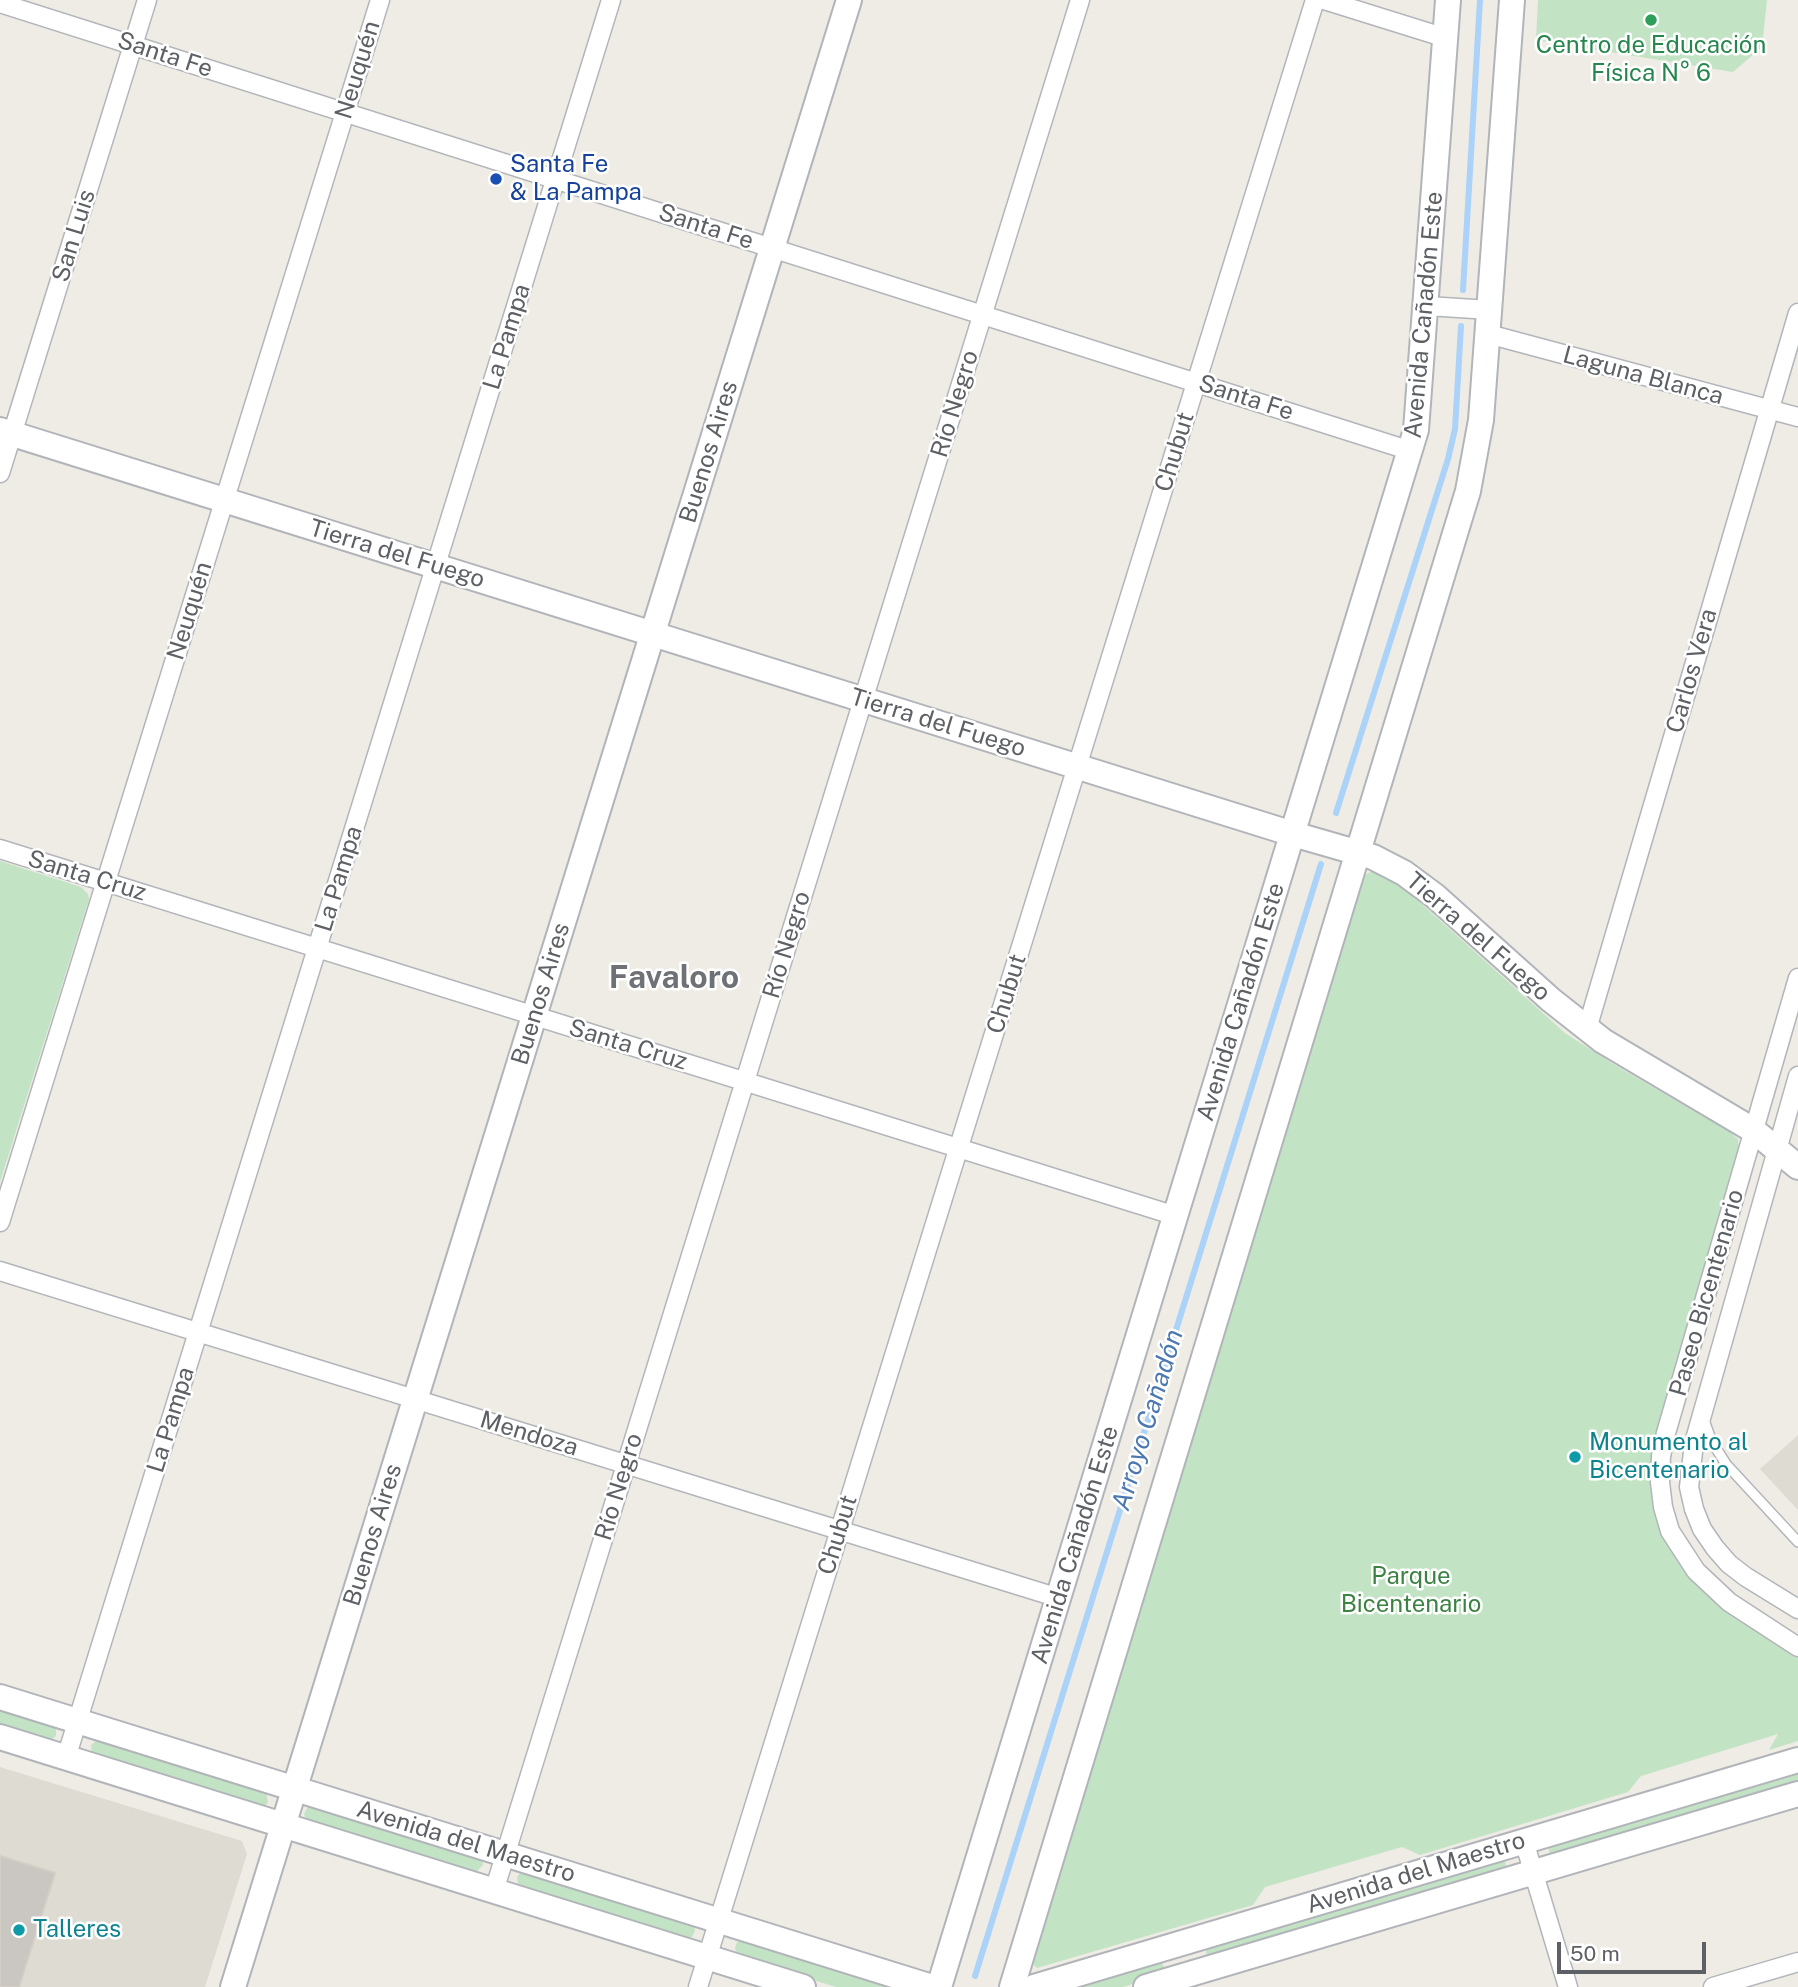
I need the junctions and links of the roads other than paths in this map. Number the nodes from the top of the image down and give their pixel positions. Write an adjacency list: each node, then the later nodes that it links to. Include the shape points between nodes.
1 (147, 0): 12 (street, San Luis)
2 (380, 0): 13 (street, Neuquén)
3 (611, 0): 14 (street, La Pampa)
4 (849, 0): 15 (street, Buenos Aires)
5 (1080, 0): 18 (street, Río Negro)
6 (1315, 0): 20 (street, Chubut)
7 (1324, 0): 11 (street)
8 (1448, 0): 11 (street, Avenida Cañadón Este)
9 (1512, 0): 19 (street)
10 (0, 3): 12 (street, Santa Fe)
11 (1446, 38): 16 (street, Avenida Cañadón Este)
12 (133, 45): 13 (street, Santa Fe); 23 (street, San Luis)
13 (345, 112): 14 (street, Santa Fe); 26 (street, Neuquén)
14 (556, 179): 15 (street, Santa Fe); 27 (street, La Pampa)
15 (772, 248): 18 (street, Santa Fe); 28 (street, Buenos Aires)
16 (1427, 306): 19 (street, Laguna Blanca); 24 (street, Avenida Cañadón Este, via 1420,407)
17 (1798, 313): 21 (street, Carlos Vera)
18 (983, 315): 20 (street, Santa Fe); 29 (street, Río Negro)
19 (1489, 322): 21 (street, Laguna Blanca); 33 (street, via 1482,420 1468,491)
20 (1197, 383): 24 (street, Santa Fe); 30 (street, Chubut)
21 (1770, 410): 22 (street, Laguna Blanca); 38 (street, Carlos Vera)
22 (1798, 417)
23 (6, 432): 25 (street, San Luis); 26 (street, Tierra del Fuego)
24 (1411, 451): 31 (street, Avenida Cañadón Este)
25 (0, 473)
26 (225, 500): 27 (street, Tierra del Fuego); 34 (street, Neuquén)
27 (436, 566): 28 (street, Tierra del Fuego); 35 (street, La Pampa)
28 (652, 634): 29 (street, Tierra del Fuego); 37 (street, Buenos Aires)
29 (863, 700): 30 (street, Tierra del Fuego); 40 (street, Río Negro)
30 (1077, 767): 31 (street, Tierra del Fuego); 43 (street, Chubut)
31 (1293, 834): 33 (street, Tierra del Fuego); 45 (street, Avenida Cañadón Este)
32 (0, 849): 34 (street, Santa Cruz)
33 (1359, 852): 38 (street, Tierra del Fuego, via 1388,863 1419,883); 79 (street)
34 (106, 882): 35 (street, Santa Cruz); 46 (street, Neuquén)
35 (317, 948): 37 (street, Santa Cruz); 48 (street, La Pampa)
36 (1798, 978): 41 (street, Paseo Bicentenario)
37 (534, 1016): 40 (street, Santa Cruz); 49 (street, Buenos Aires)
38 (1587, 1029): 41 (street, Tierra del Fuego)
39 (1798, 1076): 42 (street, Paseo Bicentenario)
40 (745, 1082): 43 (street, Santa Cruz); 51 (street, Río Negro)
41 (1753, 1130): 42 (street, Tierra del Fuego); 56 (street, Paseo Bicentenario, via 1666,1433 1660,1482 1670,1531 1696,1571 1729,1602)
42 (1777, 1148): 44 (street, Tierra del Fuego); 50 (street, Paseo Bicentenario)
43 (959, 1149): 45 (street, Santa Cruz); 52 (street, Chubut)
44 (1798, 1167)
45 (1176, 1216): 54 (street, Avenida Cañadón Este)
46 (0, 1223)
47 (0, 1271): 48 (street, Mendoza)
48 (198, 1332): 49 (street, Mendoza); 58 (street, La Pampa)
49 (415, 1399): 51 (street, Mendoza); 62 (street, Buenos Aires)
50 (1703, 1413): 53 (lane, via 1718,1454); 55 (street, Paseo Bicentenario, via 1689,1487 1702,1529 1729,1564)
51 (626, 1464): 52 (street, Mendoza); 66 (street, Río Negro)
52 (840, 1530): 54 (street, Mendoza); 69 (street, Chubut)
53 (1798, 1542)
54 (1059, 1598): 78 (street, Avenida Cañadón Este)
55 (1798, 1609)
56 (1798, 1647)
57 (0, 1697): 58 (street, Avenida del Maestro)
58 (78, 1721): 60 (street, La Pampa); 62 (street, Avenida del Maestro)
59 (0, 1737): 60 (street, Avenida del Maestro)
60 (66, 1758): 64 (street, Avenida del Maestro)
61 (1798, 1759): 65 (street, Avenida del Maestro)
62 (294, 1789): 64 (street, Buenos Aires); 66 (street, Avenida del Maestro)
63 (1798, 1794): 67 (street, Avenida del Maestro)
64 (283, 1825): 68 (street, Avenida del Maestro); 74 (street, Buenos Aires)
65 (1524, 1841): 67 (street); 70 (street, Avenida del Maestro)
66 (505, 1854): 68 (street, Río Negro); 69 (street, Avenida del Maestro)
67 (1534, 1872): 73 (street, Avenida del Maestro); 82 (street)
68 (494, 1891): 71 (street, Avenida del Maestro)
69 (718, 1920): 71 (street, Chubut); 77 (street, Avenida del Maestro)
70 (1179, 1944): 73 (street); 80 (street, Avenida del Maestro)
71 (707, 1957): 75 (street, Chubut); 76 (street, Avenida del Maestro)
72 (1798, 1962): 83 (street)
73 (1190, 1981): 81 (street, Avenida del Maestro)
74 (233, 1987)
75 (698, 1987)
76 (803, 1987)
77 (932, 1987)
78 (939, 1987)
79 (1012, 1987)
80 (1034, 1987)
81 (1146, 1987)
82 (1568, 1987)
83 (1713, 1987)

